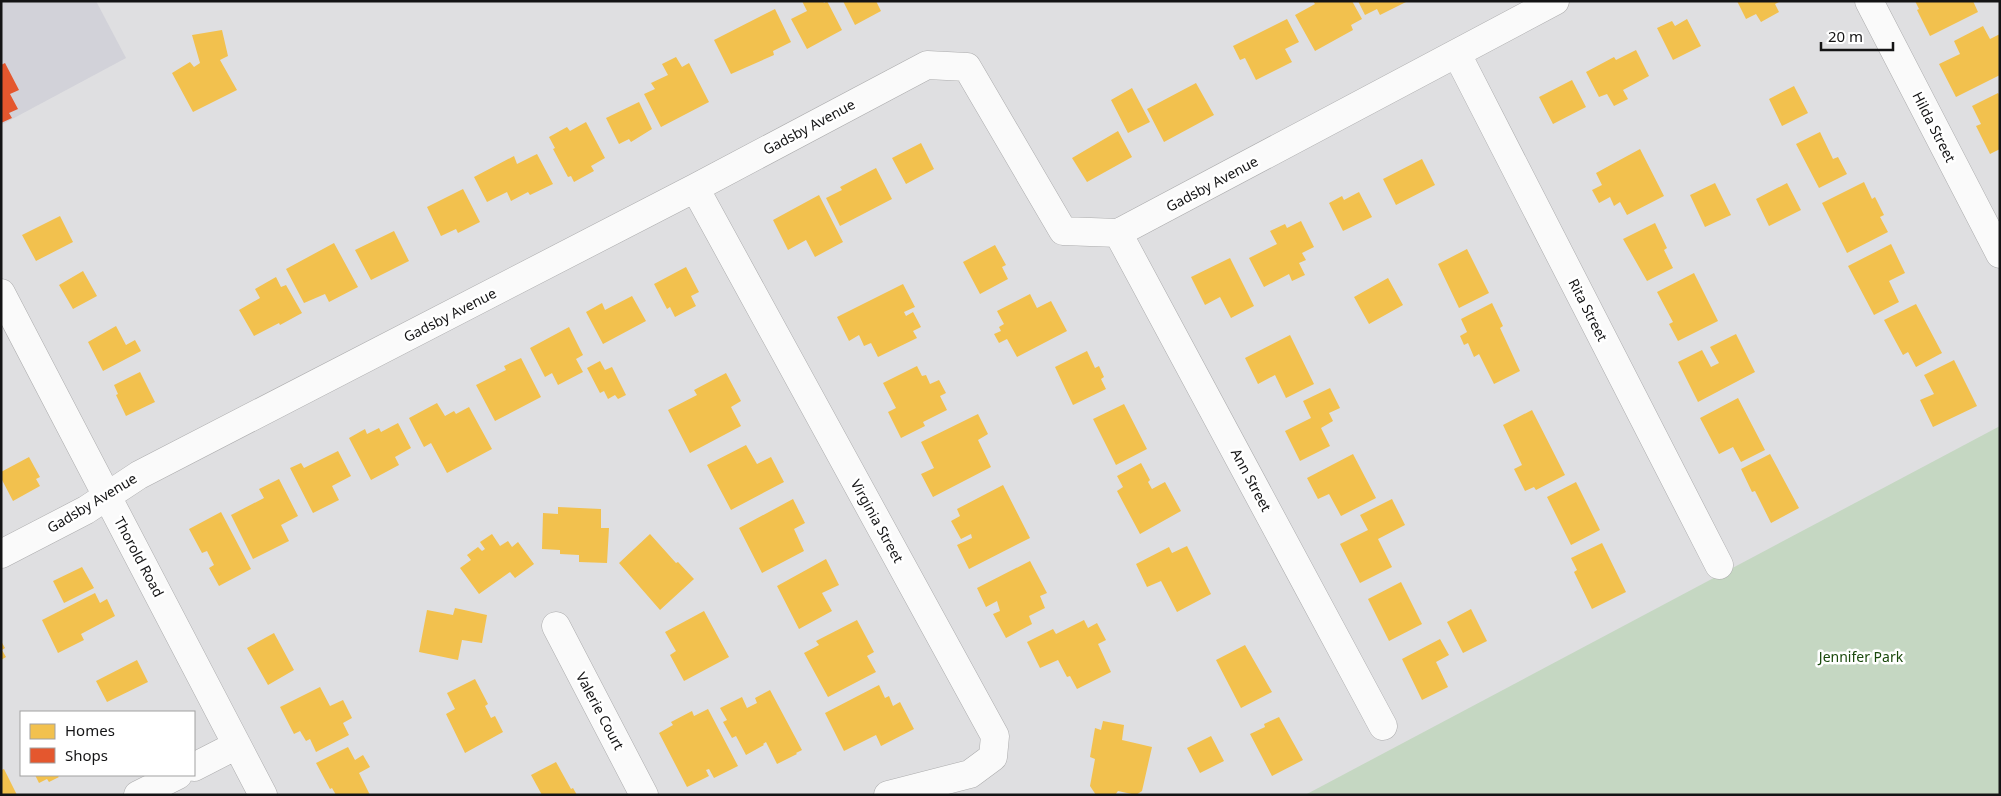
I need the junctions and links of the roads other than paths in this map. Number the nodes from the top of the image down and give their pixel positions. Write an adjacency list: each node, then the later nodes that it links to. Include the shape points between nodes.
1 (1555, 1): 3 (street, Gadsby Avenue)
2 (1869, 1): 6 (street, Hilda Street)
3 (1457, 54): 5 (street, Gadsby Avenue); 10 (street, Rita Street)
4 (695, 188): 5 (street, Gadsby Avenue, via 927,65 967,67 1063,232); 8 (street, Gadsby Avenue, via 139,475); 19 (street, Virginia Street, via 995,736 993,757 970,774)
5 (1118, 233): 12 (street, Ann Street)
6 (2000, 254)
7 (1, 293): 8 (street, Thorold Road)
8 (107, 497): 9 (street, Gadsby Avenue); 13 (street, Thorold Road)
9 (1, 554)
10 (1719, 565)
11 (556, 626): 18 (street, Valerie Court)
12 (1383, 726)
13 (237, 745): 14 (street); 17 (street, Thorold Road)
14 (195, 766)
15 (176, 776): 16 (street)
16 (138, 795)
17 (263, 795)
18 (644, 795)
19 (888, 795)

